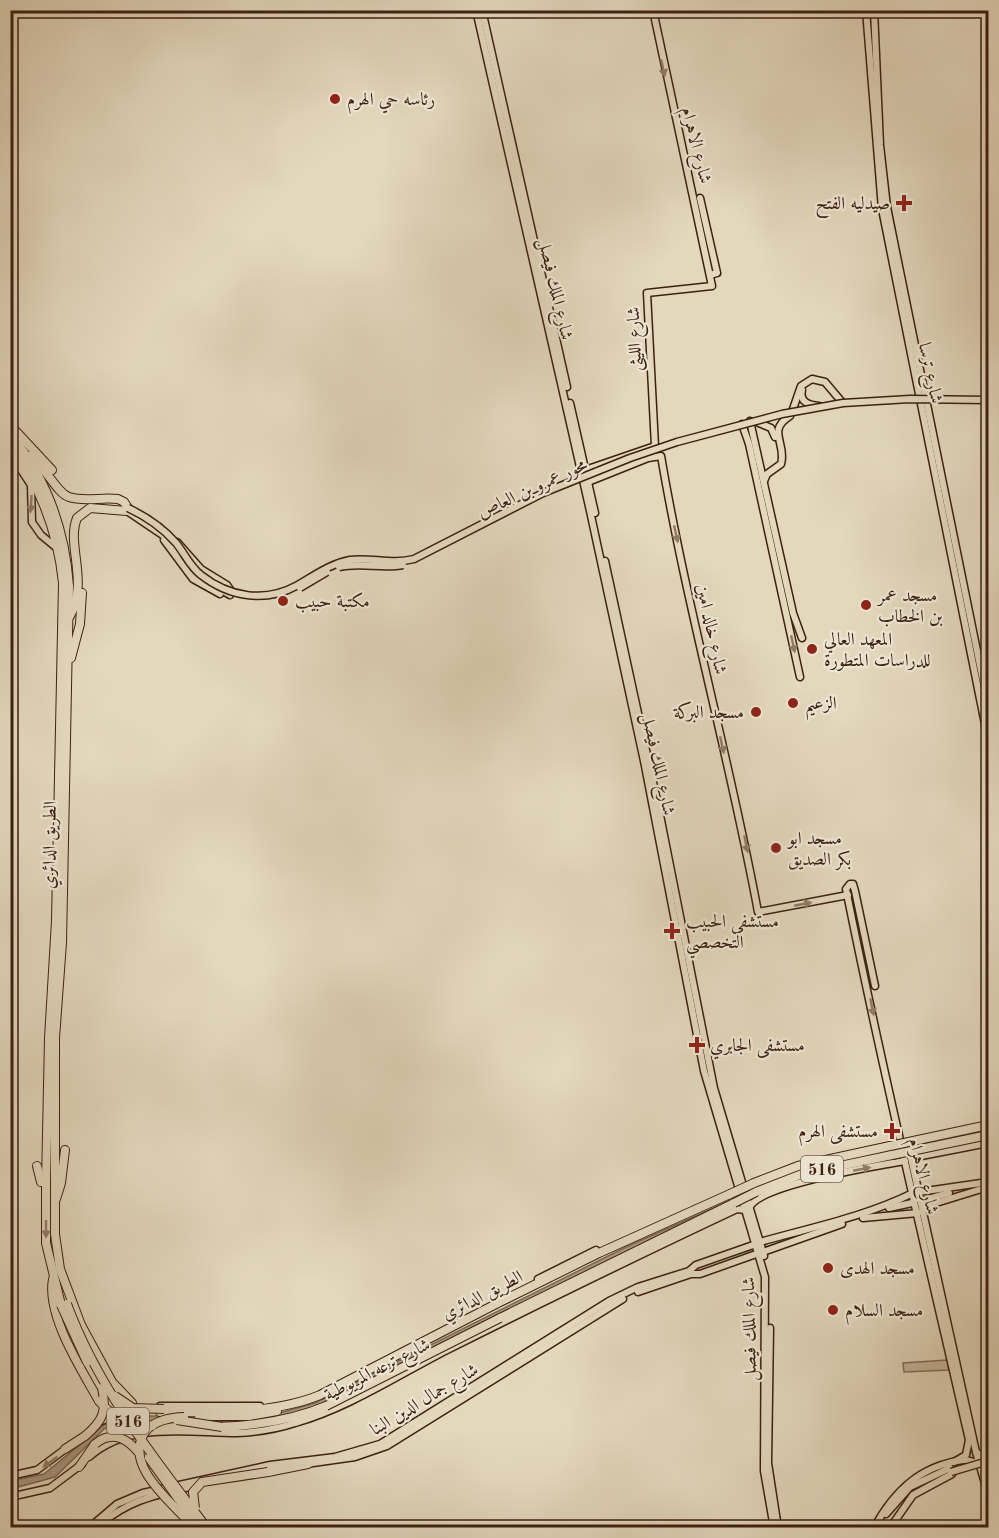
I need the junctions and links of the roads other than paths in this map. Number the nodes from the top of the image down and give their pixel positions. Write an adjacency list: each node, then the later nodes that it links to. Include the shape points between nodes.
1 (476, 10): 9 (main road, شارع الملك فيصل)
2 (482, 10): 9 (main road, شارع الملك فيصل)
3 (869, 10): 5 (main road, شارع ترسا); 5 (main road, شارع ترسا, via 867,31)
4 (656, 11): 8 (main road, شارع الاهرام, one-way to 8, via 662,63)
5 (881, 174): 6 (main road, شارع ترسا)
6 (883, 193): 33 (main road, شارع ترسا); 34 (main road, شارع ترسا)
7 (700, 198): 8 (main road, شارع الاهرام, via 717,273)
8 (710, 275): 10 (main road, شارع الاهرام, via 712,286)
9 (540, 277): 25 (main road, شارع الملك فيصل); 32 (main road, شارع الملك فيصل)
10 (647, 293): 24 (main road, شارع الليثى, via 655,446)
11 (841, 401): 15 (main road, via 825,381 812,378 800,388)
12 (988, 402): 14 (main road, محور عمرو بن العاص, bridge, via 910,399); 15 (main road, محور عمرو بن العاص, bridge, via 873,404)
13 (828, 403): 14 (main road, via 830,395 825,386 807,384 802,399)
14 (820, 406): 15 (main road, محور عمرو بن العاص, bridge)
15 (791, 414): 17 (main road, محور عمرو بن العاص, bridge); 27 (main road, via 778,428 781,464); 42 (main road, محور عمرو بن العاص, bridge, via 624,460 519,504 414,559 347,561 270,595)
16 (750, 421): 23 (main road)
17 (759, 423): 23 (main road, via 774,430 779,459 772,467); 42 (main road, محور عمرو بن العاص, bridge, via 601,472 520,507 414,563 341,567 272,599)
18 (742, 424): 41 (main road)
19 (10, 425): 30 (highway, via 47,463 64,490 72,495)
20 (11, 437): 21 (highway, الطريق الدائري / 516)
21 (16, 450): 22 (highway, الطريق الدائري / 516); 29 (highway, الطريق الدائري / 516); 40 (main road, one-way to 40, via 31,485 32,522 41,535)
22 (26, 454): 29 (highway, الطريق الدائري / 516); 31 (highway, via 41,464 67,496 118,499)
23 (759, 461): 27 (main road)
24 (599, 466): 25 (main road); 26 (main road, via 598,473)
25 (585, 470): 28 (main road, شارع الملك فيصل)
26 (603, 475): 28 (main road); 50 (main road, شارع خالد امين, one-way to 50, via 658,456 743,829 758,912)
27 (764, 481): 41 (main road)
28 (588, 482): 32 (main road, شارع الملك فيصل)
29 (43, 492): 40 (highway, الطريق الدائري / 516)
30 (91, 494)
31 (127, 510): 42 (main road, محور عمرو بن العاص, bridge, via 164,536 198,577); 44 (highway, via 90,508 78,516 74,529 78,598)
32 (593, 513): 66 (main road, شارع الملك فيصل, via 704,1057)
33 (952, 519): 34 (main road, via 950,526); 35 (main road, شارع ترسا)
34 (946, 525): 37 (main road, شارع ترسا)
35 (955, 534): 37 (main road); 48 (main road, شارع ترسا)
36 (162, 537): 42 (main road, via 201,585 220,594)
37 (949, 540): 49 (main road, شارع ترسا)
38 (78, 541): 46 (highway, via 81,618)
39 (177, 541): 42 (main road, bridge, via 205,572 227,585)
40 (62, 550): 44 (highway, الطريق الدائري / 516); 44 (highway, الطريق الدائري / 516)
41 (785, 592): 43 (main road)
42 (230, 593)
43 (787, 601): 45 (main road); 47 (main road, one-way to 47)
44 (67, 615): 46 (highway, الطريق الدائري / 516)
45 (802, 638)
46 (66, 669): 54 (highway, الطريق الدائري / 516)
47 (800, 677)
48 (988, 705)
49 (988, 739)
50 (847, 892): 51 (main road, via 849,884 853,884); 52 (main road, شارع الاهرام)
51 (863, 927): 52 (main road); 53 (main road)
52 (855, 929): 58 (main road, شارع الاهرام, one-way to 58)
53 (875, 987)
54 (52, 1053): 69 (highway, الطريق الدائري / 516); 71 (highway, الطريق الدائري / 516)
55 (988, 1124): 56 (main road); 89 (highway, الطريق الدائري / 516, bridge, via 771,1175 579,1262)
56 (968, 1128): 60 (main road, bridge); 62 (main road, bridge, via 939,1134)
57 (988, 1136): 92 (highway, الطريق الدائري / 516, bridge, via 824,1168 778,1182 326,1406 288,1420)
58 (900, 1142): 63 (main road, شارع الاهرام, bridge); 66 (main road, شارع ترعه المريوطية, via 801,1163)
59 (988, 1143): 60 (main road, شارع ترعه المريوطية)
60 (972, 1146): 62 (main road, شارع ترعه المريوطية)
61 (65, 1150): 71 (highway)
62 (942, 1152): 63 (main road, شارع ترعه المريوطية)
63 (907, 1158): 68 (main road, شارع الاهرام); 74 (main road, شارع ترعه المريوطية, one-way to 63, via 755,1200 799,1183)
64 (37, 1166): 69 (highway)
65 (988, 1182): 67 (main road)
66 (739, 1185): 74 (main road, شارع الملك فيصل, bridge); 84 (main road, شارع ترعه المريوطية, via 715,1200 577,1259)
67 (983, 1187): 68 (main road); 70 (main road); 73 (main road)
68 (916, 1192): 73 (main road, شارع الاهرام); 75 (main road, شارع الاهرام); 76 (main road)
69 (46, 1199): 79 (highway, الطريق الدائري / 516, one-way to 79, via 46,1243)
70 (929, 1201)
71 (54, 1203): 79 (highway, الطريق الدائري / 516)
72 (912, 1204): 76 (main road)
73 (923, 1207): 82 (main road, شارع الاهرام)
74 (748, 1209): 77 (main road, شارع الملك فيصل); 86 (main road, شارع ترعه المريوطية, via 737,1209)
75 (918, 1213): 76 (main road); 82 (main road, شارع الاهرام)
76 (867, 1216): 77 (main road, شارع جمال الدين البنا, via 815,1226)
77 (764, 1246): 80 (main road, شارع جمال الدين البنا, via 700,1274); 88 (main road, شارع الملك فيصل)
78 (746, 1252): 80 (main road)
79 (57, 1272): 81 (highway, الطريق الدائري / 516)
80 (690, 1273): 85 (main road, شارع جمال الدين البنا, via 621,1300)
81 (64, 1305): 87 (highway, الطريق الدائري / 516, bridge); 89 (highway, الطريق الدائري / 516, bridge, via 112,1382 127,1399 143,1408 176,1413); 92 (highway, الطريق الدائري / 516, bridge, via 79,1365 99,1401 118,1419 139,1426)
82 (949, 1337): 83 (main road, شارع الاهرام)
83 (951, 1348): 96 (main road, شارع الاهرام); 97 (main road, شارع الاهرام, via 969,1446 963,1458)
84 (391, 1355): 86 (main road); 90 (main road, شارع ترعه المريوطية, via 299,1399 253,1406)
85 (519, 1360): 98 (main road, شارع جمال الدين البنا, via 387,1446 355,1457); 104 (main road, شارع جمال الدين البنا, via 371,1448 159,1488 136,1495)
86 (401, 1374): 93 (main road, شارع ترعه المريوطية, via 323,1413 279,1428 236,1433 149,1432)
87 (102, 1384): 90 (highway, bridge, via 127,1405 140,1409); 94 (highway, bridge, via 103,1418); 95 (highway, الطريق الدائري / 516, bridge); 101 (highway, الطريق الدائري / 516, bridge)
88 (767, 1396): 111 (main road, شارع الملك فيصل, via 764,1471); 112 (main road, شارع الملك فيصل, via 769,1474)
89 (295, 1405): 108 (highway, bridge, via 255,1416 172,1418 146,1431 139,1451 142,1464)
90 (184, 1407): 91 (main road, شارع ترعه المريوطية, via 146,1407)
91 (112, 1417): 93 (main road); 94 (main road, شارع ترعه المريوطية)
92 (222, 1427): 95 (highway, bridge, via 156,1419 144,1432)
93 (121, 1439): 99 (main road, شارع ترعه المريوطية, via 97,1450)
94 (65, 1449): 100 (main road, شارع ترعه المريوطية, one-way to 100, via 38,1470)
95 (150, 1452): 105 (highway, الطريق الدائري / 516, bridge)
96 (985, 1459): 97 (main road); 102 (main road, شارع الاهرام); 113 (main road, bridge, via 941,1471 914,1484 894,1502); 114 (main road, bridge, via 921,1485 901,1503)
97 (951, 1463): 113 (main road, via 904,1485 888,1502); 114 (main road, via 952,1474 913,1495)
98 (308, 1464): 104 (main road, شارع جمال الدين البنا, via 249,1472); 105 (highway, bridge, via 202,1482 193,1492)
99 (79, 1467): 101 (highway, bridge, via 95,1444 111,1437 123,1438); 103 (main road, شارع ترعه المريوطية, via 46,1490)
100 (10, 1476)
101 (160, 1476): 109 (highway, الطريق الدائري / 516, bridge)
102 (988, 1494)
103 (10, 1497)
104 (119, 1506): 106 (main road, شارع جمال الدين البنا); 107 (main road, شارع جمال الدين البنا)
105 (198, 1515): 110 (highway, الطريق الدائري / 516, bridge)
106 (89, 1527)
107 (98, 1527)
108 (193, 1527)
109 (199, 1527)
110 (207, 1527)
111 (774, 1527)
112 (778, 1527)
113 (876, 1527)
114 (888, 1527)

